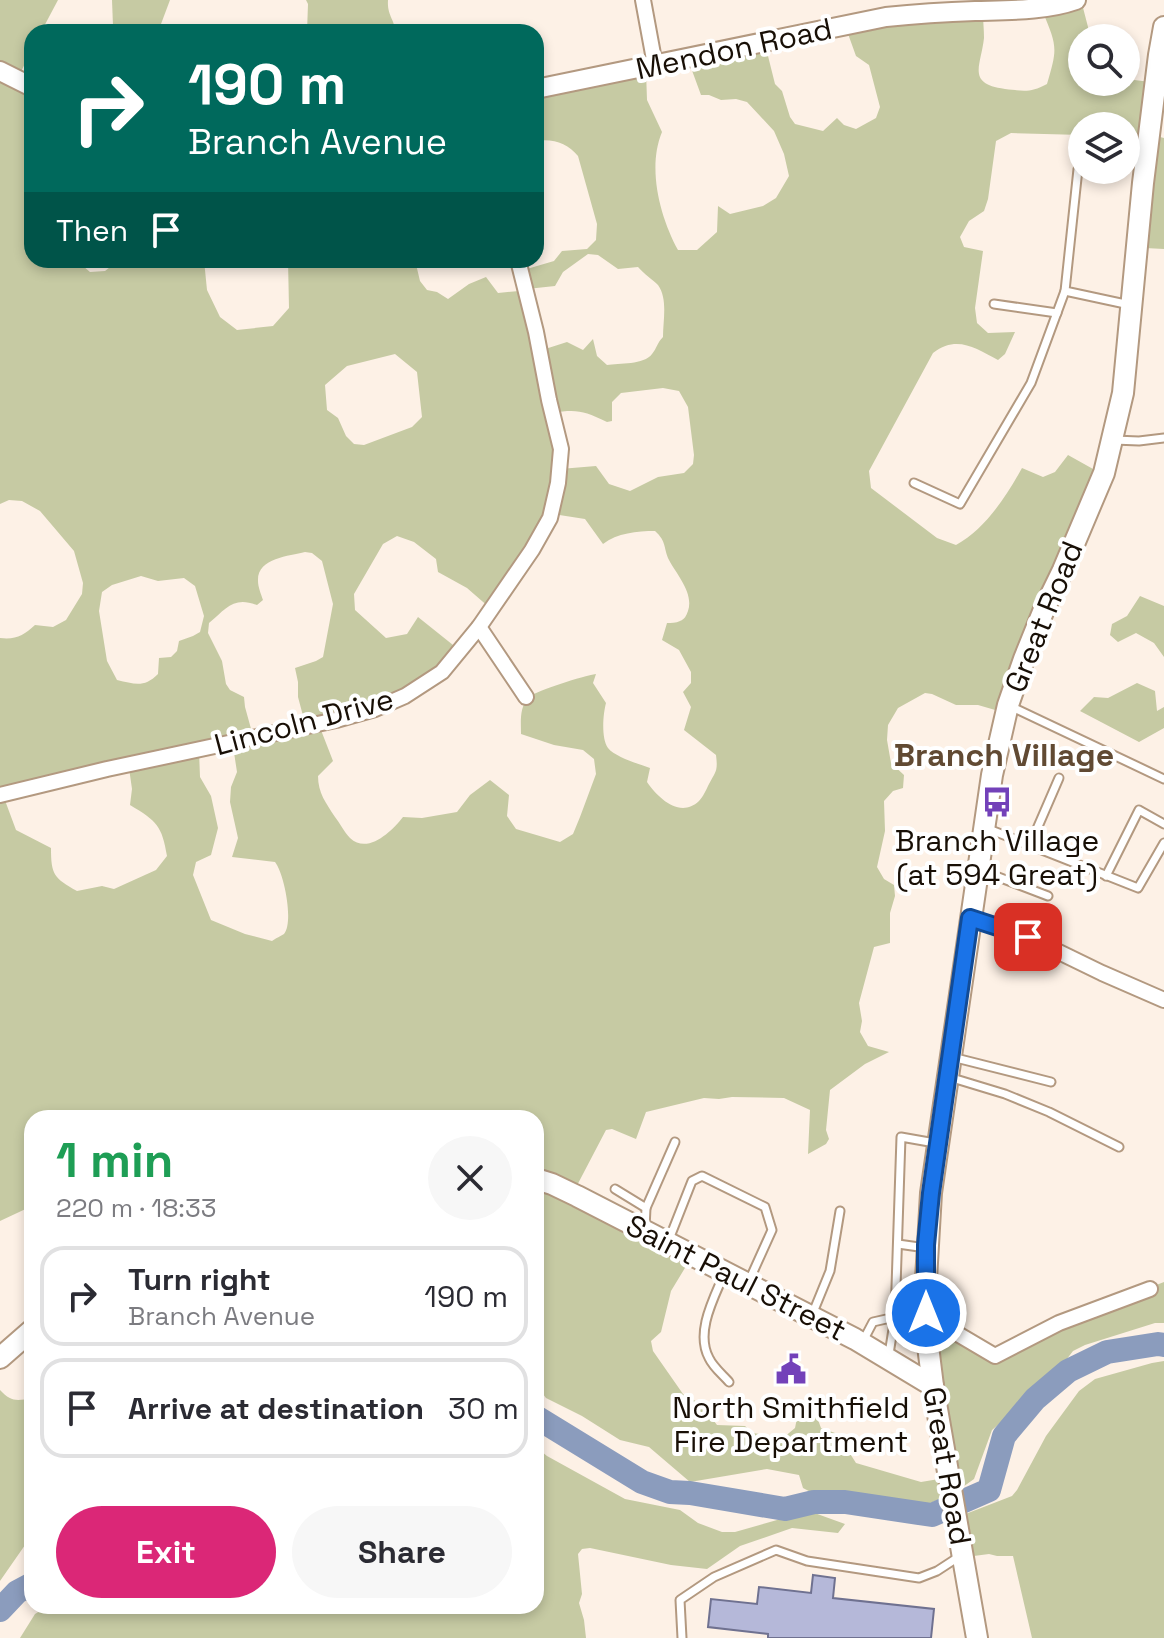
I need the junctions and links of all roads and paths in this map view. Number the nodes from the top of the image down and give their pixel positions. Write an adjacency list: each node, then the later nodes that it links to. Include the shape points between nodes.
1 (643, 0): 4 (street)
2 (1076, 0): 4 (street, Mendon Road, via 886,17)
3 (1164, 27): 12 (main road, Great Road)
4 (655, 65): 7 (street, Mendon Road)
5 (0, 71): 6 (street)
6 (24, 83)
7 (544, 87)
8 (1076, 184): 10 (lane)
9 (520, 268): 17 (street, Lincoln Drive, via 561,449 558,483 550,518)
10 (1065, 291): 12 (lane); 13 (lane)
11 (994, 304): 13 (lane)
12 (1132, 305): 15 (main road, Great Road)
13 (1057, 313): 16 (lane, via 1031,383 960,504)
14 (1164, 438): 15 (lane)
15 (1112, 440): 19 (main road, Great Road, via 1104,473)
16 (914, 483)
17 (479, 627): 18 (street); 22 (street, Lincoln Drive, via 442,672 375,709)
18 (526, 697)
19 (1008, 705): 21 (lane); 24 (main road, Great Road)
20 (1059, 778): 26 (lane)
21 (1164, 779)
22 (0, 795)
23 (1164, 824): 28 (lane, via 1139,810)
24 (984, 828): 26 (lane); 27 (main road, Great Road)
25 (1164, 843): 28 (lane, via 1138,888)
26 (1030, 845): 28 (lane)
27 (977, 869): 29 (lane); 30 (main road, Great Road)
28 (1106, 876)
29 (1048, 896)
30 (970, 918): 31 (street, via 1028,937); 32 (main road, Great Road)
31 (1164, 1000)
32 (949, 1066): 33 (lane); 35 (main road, Great Road); 36 (lane)
33 (1051, 1082)
34 (675, 1142): 39 (lane)
35 (938, 1143): 43 (lane, via 901,1137); 44 (main road, Great Road)
36 (1119, 1147)
37 (544, 1182): 41 (main road, Saint Paul Street)
38 (615, 1189): 39 (lane)
39 (646, 1208): 41 (lane)
40 (840, 1211): 48 (lane, via 830,1271)
41 (645, 1230): 42 (main road, Saint Paul Street)
42 (668, 1242): 45 (main road, Saint Paul Street); 46 (lane, via 692,1181 702,1176 765,1207 772,1230)
43 (898, 1244): 44 (lane); 49 (lane)
44 (926, 1248): 50 (main road, Great Road)
45 (725, 1272): 46 (main road, Saint Paul Street); 55 (lane, via 708,1315 704,1345)
46 (748, 1283): 48 (main road, Saint Paul Street)
47 (1150, 1289): 50 (street, via 1059,1323 995,1356 956,1333)
48 (812, 1317): 52 (main road, Saint Paul Street)
49 (895, 1317): 52 (lane, via 873,1322); 54 (lane)
50 (926, 1330): 56 (main road, Great Road)
51 (24, 1337): 53 (main road)
52 (862, 1343): 54 (main road, Saint Paul Street)
53 (0, 1358)
54 (888, 1359): 56 (main road, Saint Paul Street)
55 (729, 1382)
56 (933, 1386): 57 (main road, Great Road)
57 (960, 1546): 58 (lane, via 937,1571 919,1578 807,1561 776,1550 714,1577 680,1600); 59 (main road, Great Road)
58 (682, 1638)
59 (977, 1638)

